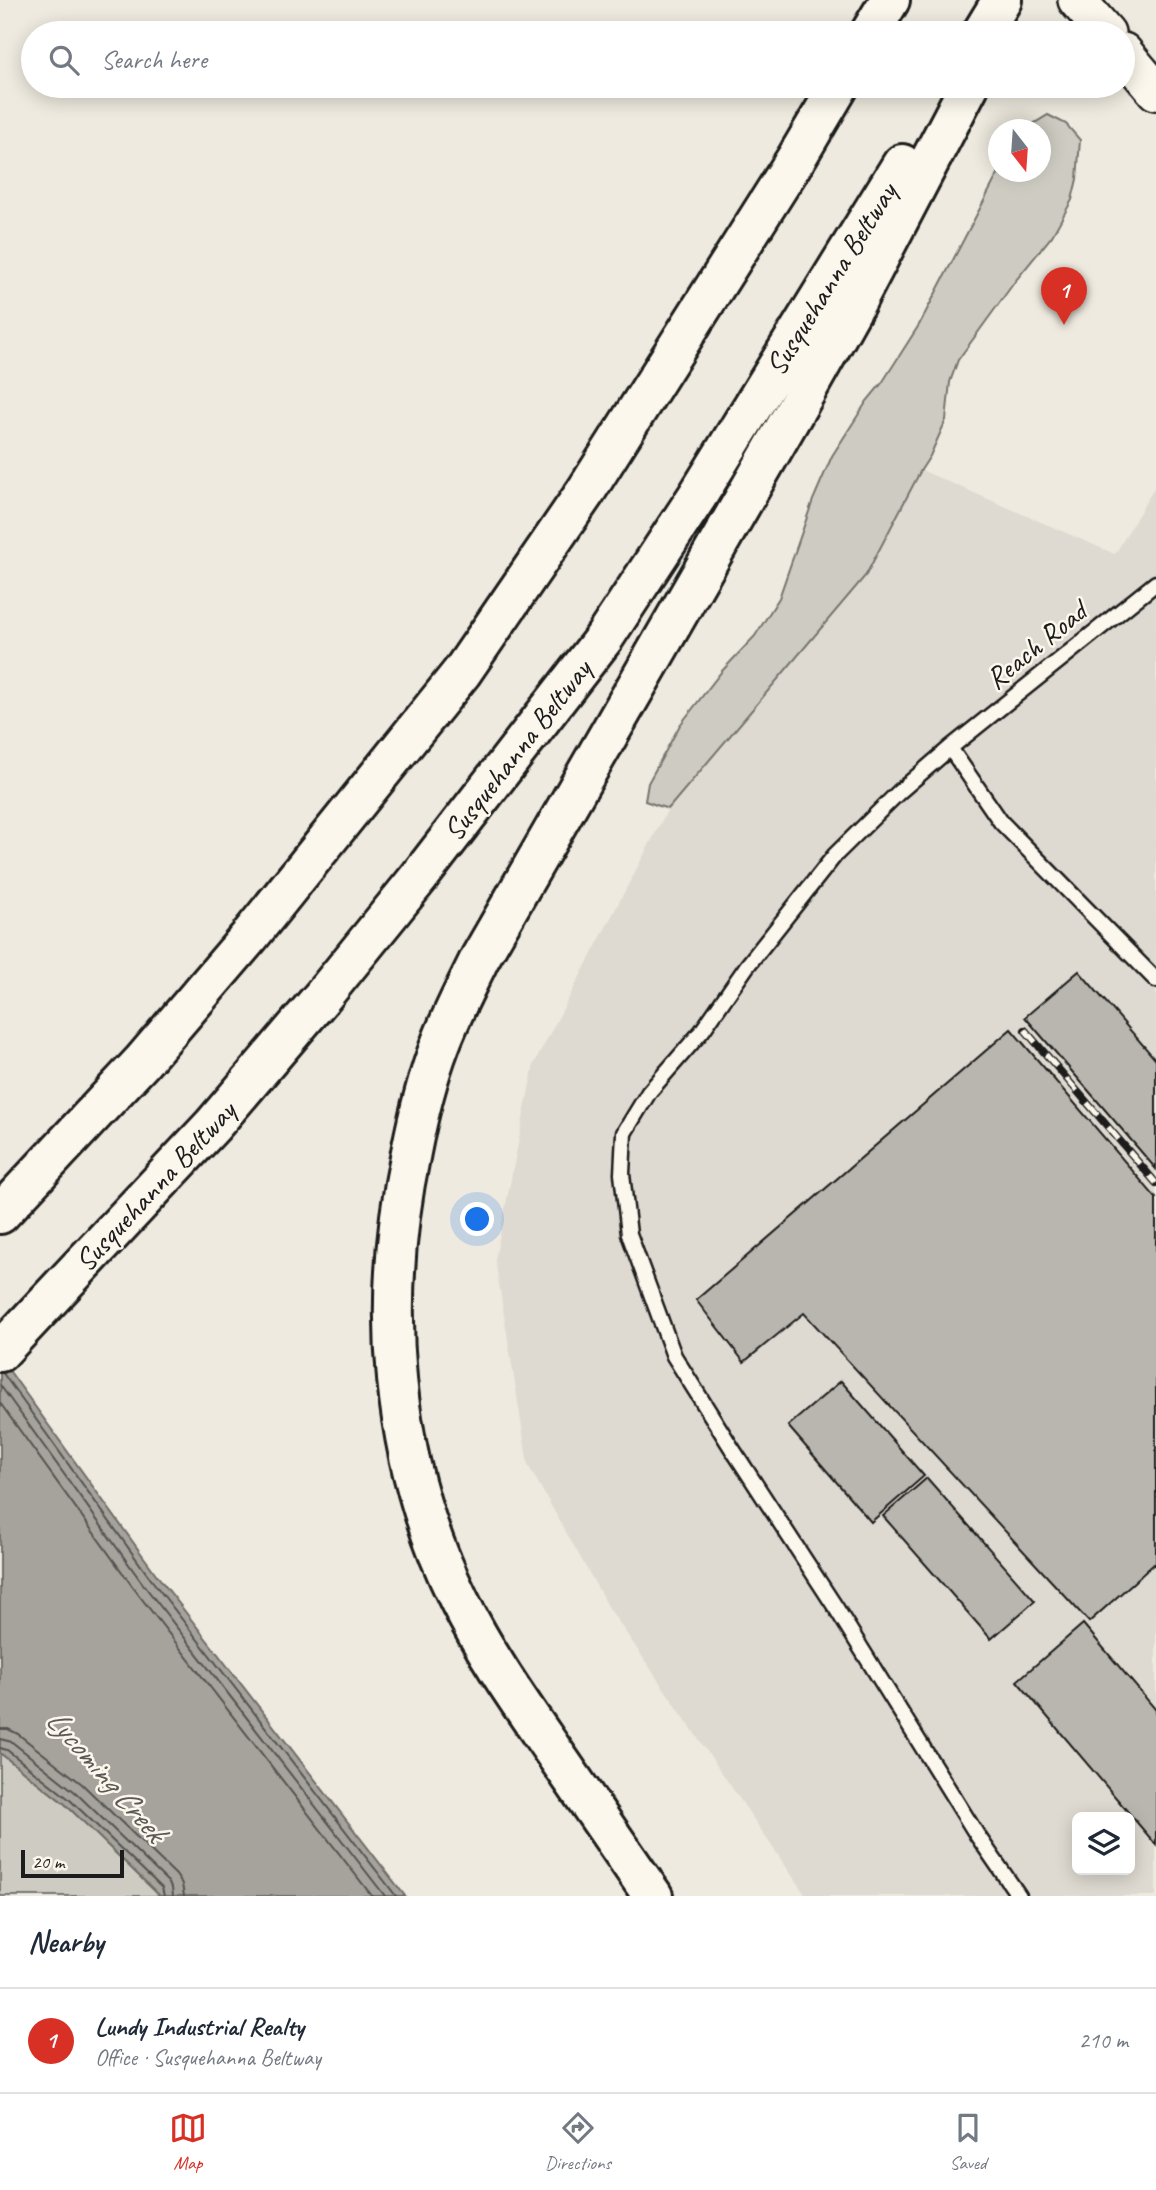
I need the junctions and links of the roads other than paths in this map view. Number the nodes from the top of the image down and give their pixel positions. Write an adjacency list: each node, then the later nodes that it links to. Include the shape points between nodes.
1 (890, 0): 5 (highway)
2 (1002, 0): 6 (highway)
3 (1013, 0): 7 (highway)
4 (1077, 0): 8 (main road)
5 (877, 21)
6 (989, 21)
7 (1002, 21)
8 (1095, 21)
9 (1135, 66): 10 (main road)
10 (1156, 91)
11 (832, 98): 17 (highway, via 586,491 462,672 249,937 142,1062)
12 (943, 98): 18 (highway, Susquehanna Beltway, via 698,495 604,638 323,997 213,1125)
13 (963, 98): 19 (highway, via 854,306 480,958 440,1044 404,1184 393,1289 397,1391 420,1497 437,1550 483,1646)
14 (1156, 583): 15 (lane, Reach Road)
15 (950, 748): 16 (lane, via 1001,822); 20 (lane, Reach Road, via 835,856 702,1031 649,1092 624,1133 622,1174 629,1234 674,1356)
16 (1156, 980)
17 (0, 1214)
18 (0, 1352)
19 (653, 1896)
20 (1019, 1896)

